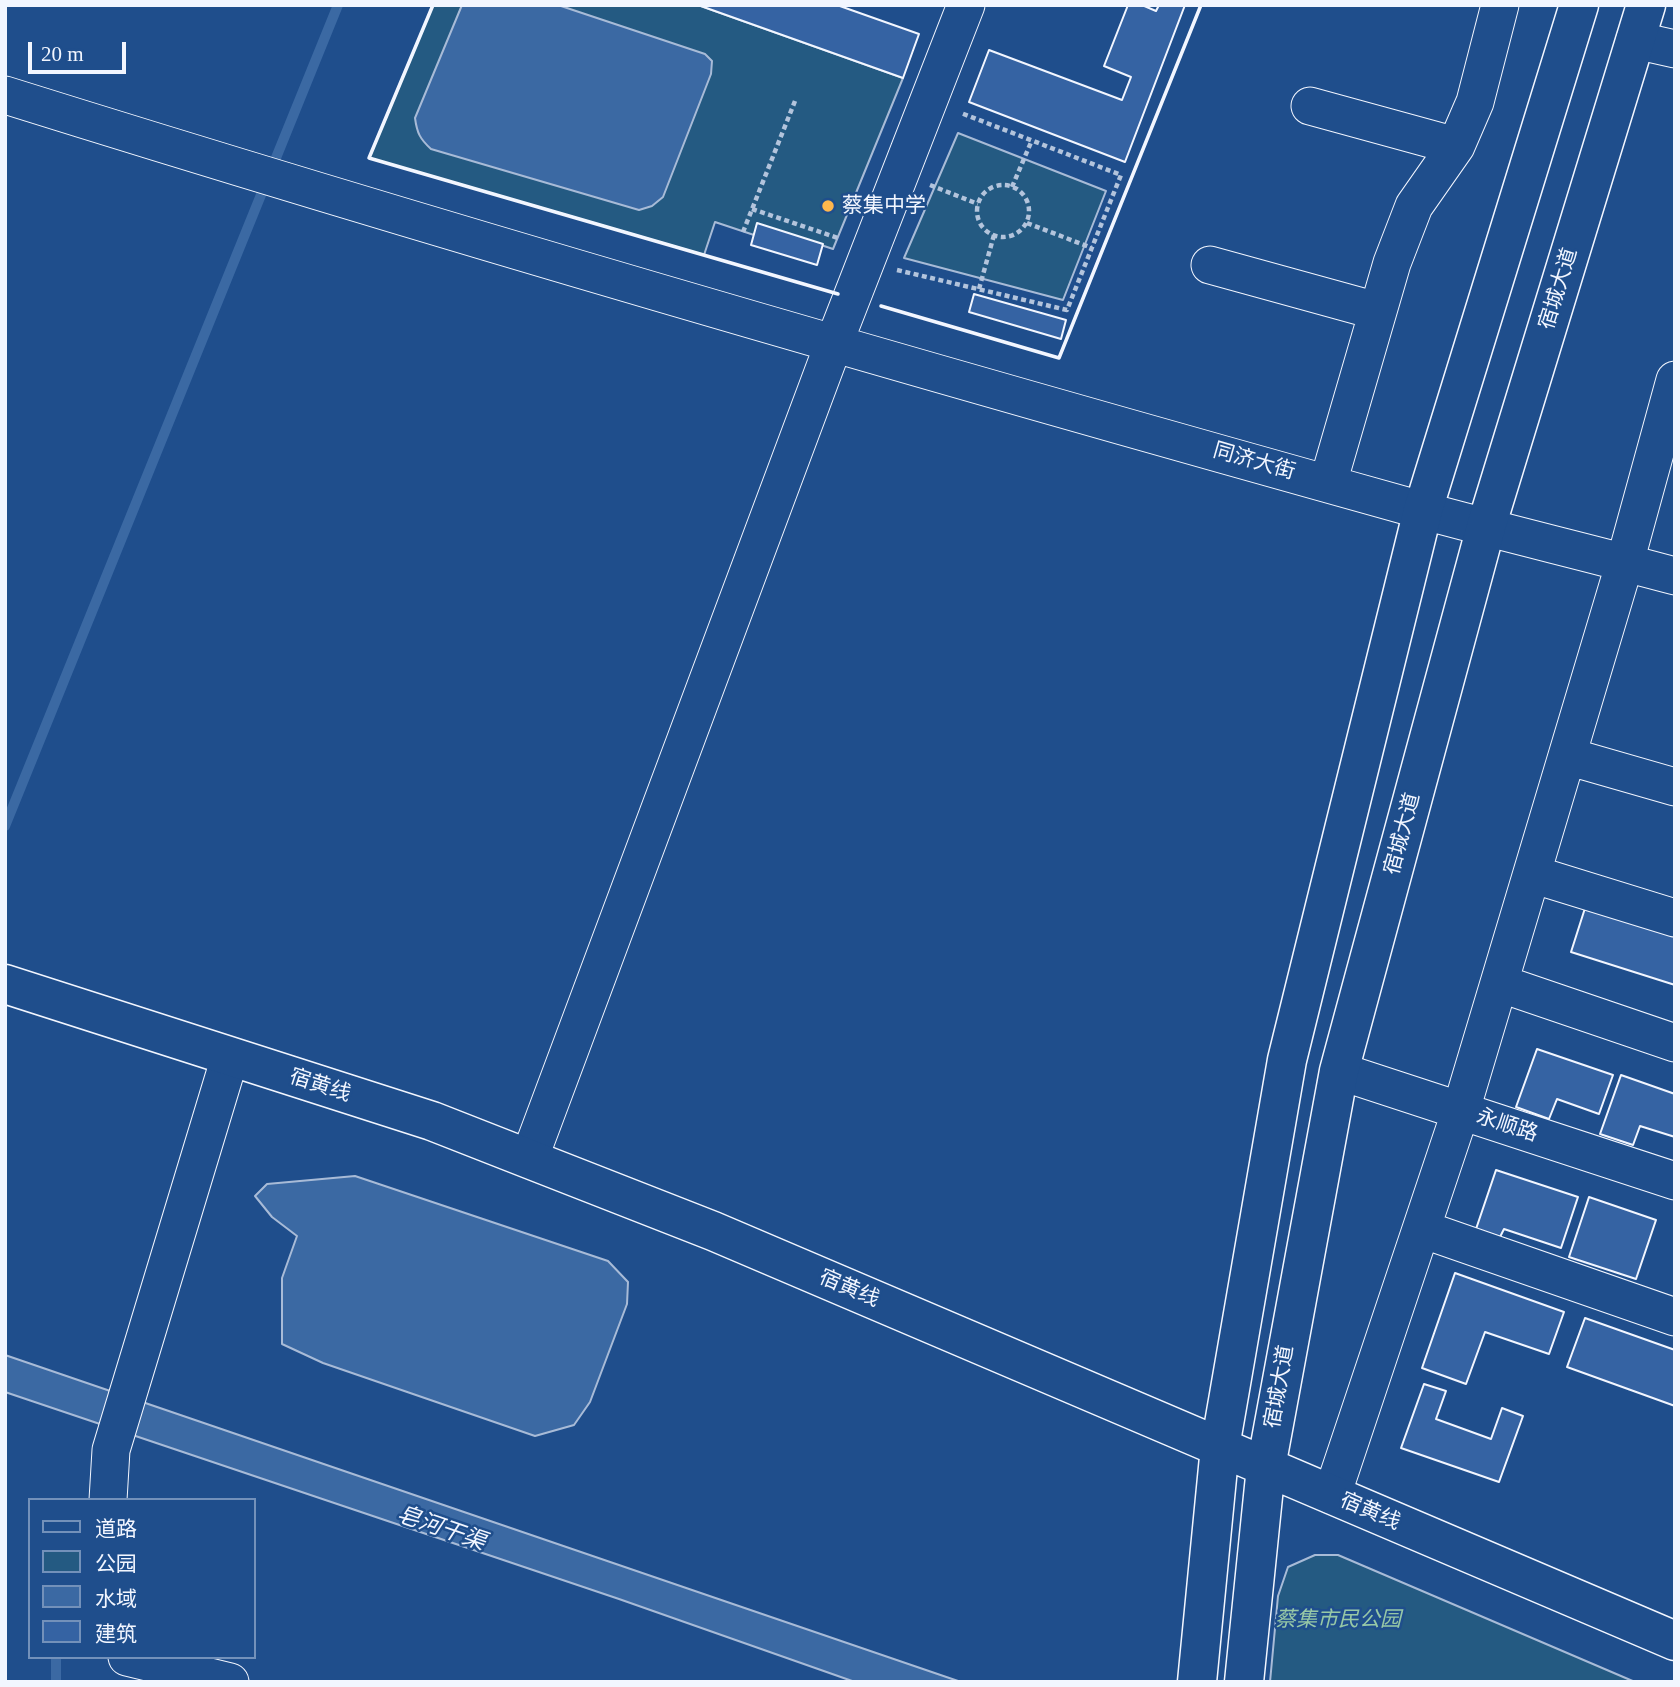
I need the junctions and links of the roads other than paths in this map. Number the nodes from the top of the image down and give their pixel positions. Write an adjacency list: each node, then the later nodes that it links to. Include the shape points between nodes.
1 (967, 5): 11 (street)
2 (1579, 5): 14 (main road)
3 (1493, 7): 8 (street, via 1475,102)
4 (1640, 22): 5 (street); 15 (main road, 宿城大道)
5 (1675, 49)
6 (5, 95): 11 (street, 同济大街, via 358,206)
7 (1310, 106): 8 (street)
8 (1456, 146): 10 (street, via 1414,206)
9 (1210, 265): 10 (street)
10 (1377, 311): 13 (street)
11 (834, 343): 13 (street, 同济大街); 28 (street)
12 (1675, 380): 16 (street)
13 (1328, 483): 14 (street, 同济大街)
14 (1423, 510): 15 (street, 同济大街); 32 (main road, via 1287,1060)
15 (1486, 527): 16 (street, 同济大街); 26 (main road, 宿城大道)
16 (1625, 562): 17 (street, 同济大街); 18 (street)
17 (1675, 576)
18 (1567, 756): 19 (street); 20 (street)
19 (1675, 787)
20 (1532, 874): 21 (street); 22 (street)
21 (1675, 918)
22 (1499, 983): 24 (street); 27 (street)
23 (5, 984): 25 (main road, 宿黄线)
24 (1675, 1043)
25 (230, 1057): 28 (main road, 宿黄线, via 432,1121); 35 (street, via 111,1450)
26 (1339, 1071): 27 (street, 永顺路); 33 (main road, 宿城大道)
27 (1461, 1110): 29 (street, 永顺路); 30 (street)
28 (529, 1159): 32 (main road, 宿黄线, via 713,1231)
29 (1675, 1181)
30 (1422, 1229): 31 (street); 34 (street)
31 (1675, 1317)
32 (1220, 1447): 33 (main road, 宿黄线); 41 (main road)
33 (1266, 1467): 34 (main road, 宿黄线); 42 (main road, 宿城大道)
34 (1332, 1495): 36 (main road, 宿黄线)
35 (108, 1498)
36 (1675, 1641)
37 (113, 1659): 39 (street)
38 (135, 1659): 40 (street)
39 (114, 1682)
40 (230, 1682)
41 (1197, 1682)
42 (1244, 1682)

